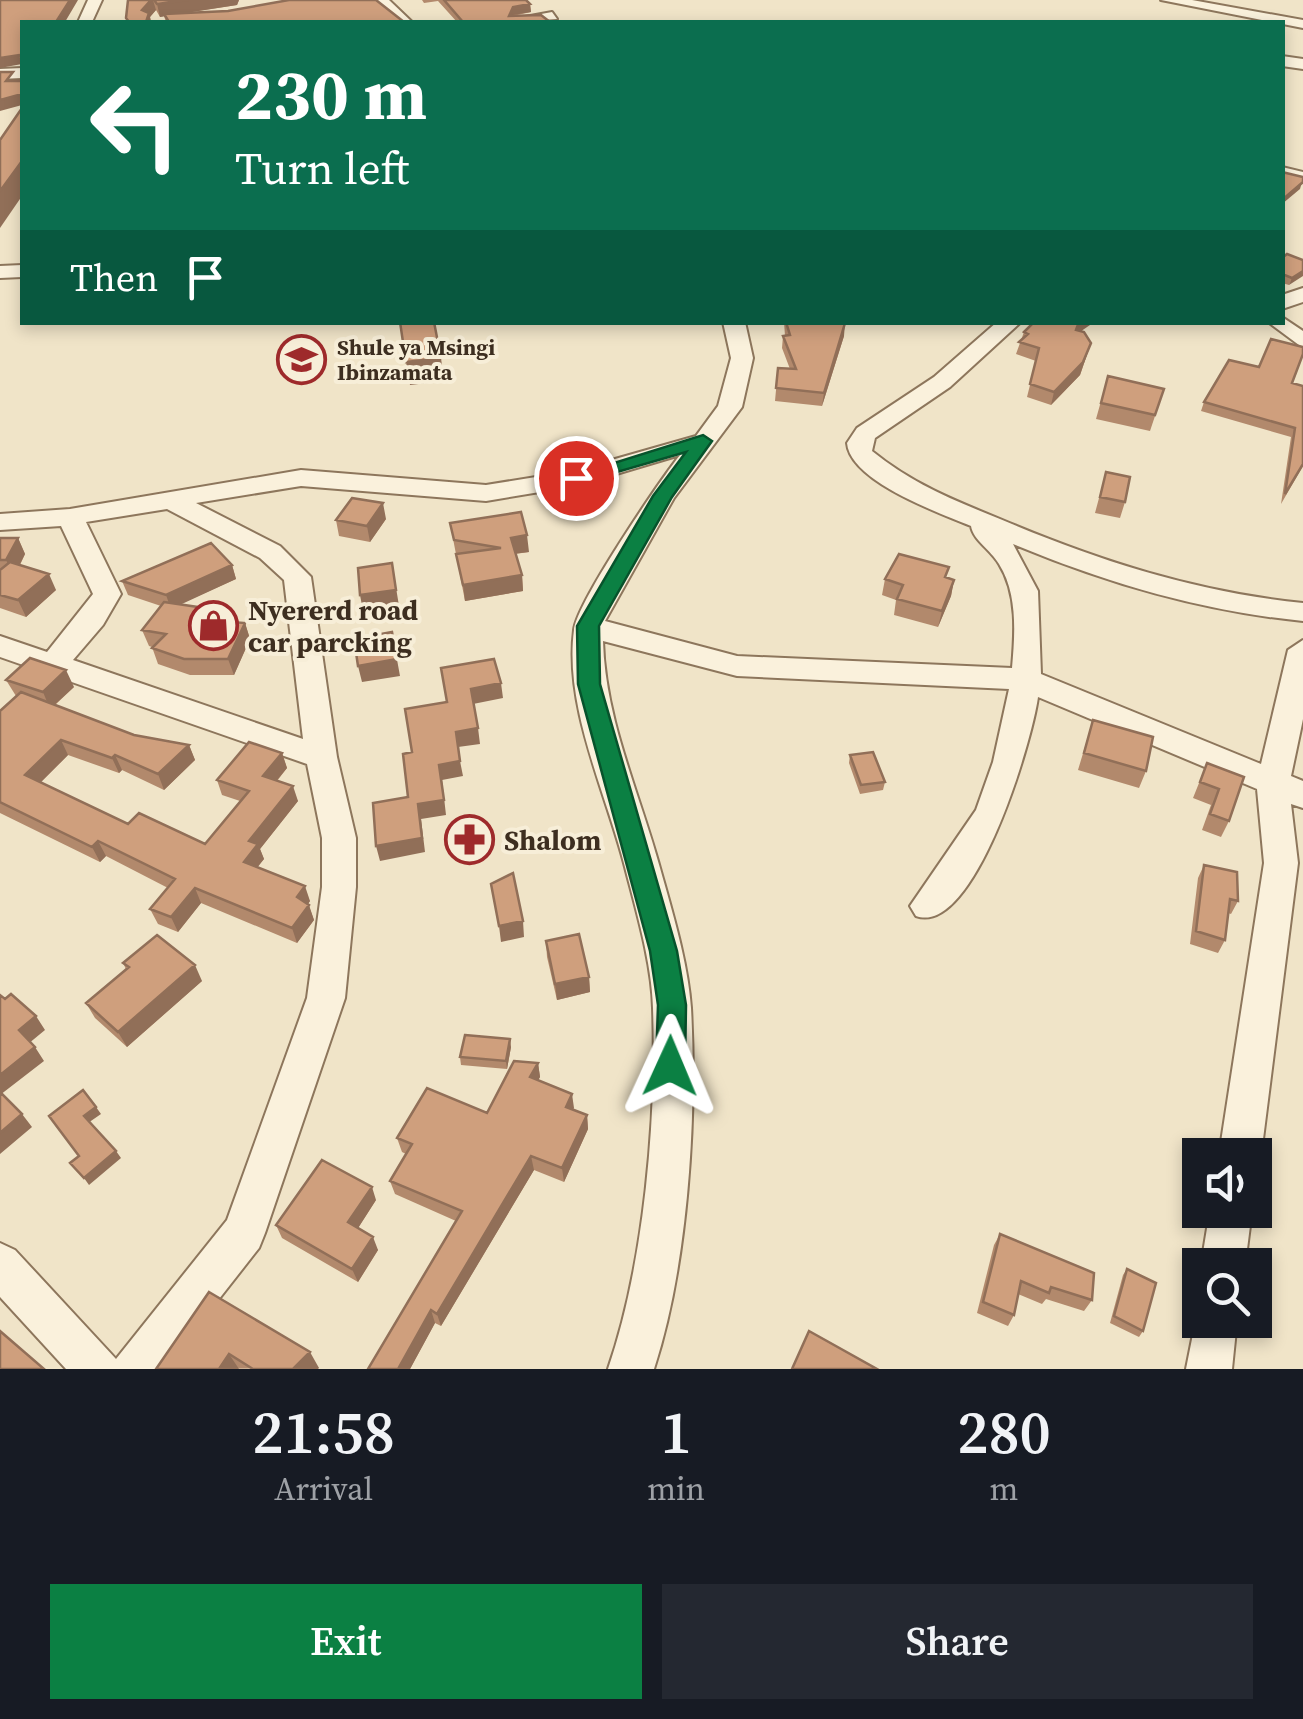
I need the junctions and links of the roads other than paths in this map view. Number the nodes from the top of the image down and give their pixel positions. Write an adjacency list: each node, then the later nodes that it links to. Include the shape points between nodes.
1 (381, 0): 6 (street)
2 (535, 0): 5 (street)
3 (1168, 0): 4 (street)
4 (1220, 4): 7 (street)
5 (556, 19)
6 (402, 20)
7 (1303, 24)
8 (735, 325): 12 (street, via 742,358 738,383 730,407)
9 (1008, 325): 14 (street, via 859,443 860,452 894,482)
10 (1282, 325): 11 (street)
11 (1303, 341)
12 (703, 441): 13 (street, via 576,478 486,493 301,478); 18 (street, via 662,496)
13 (170, 500): 15 (street); 23 (street, via 270,552 296,577)
14 (965, 514): 17 (street, via 1142,582 1218,602); 22 (street, via 1008,554 1025,594)
15 (70, 518): 16 (street); 21 (street, via 107,594)
16 (0, 522)
17 (1303, 612)
18 (588, 626): 22 (street, via 737,666); 31 (street, via 589,684 644,869 672,1005 670,1133 650,1313)
19 (0, 646): 21 (street)
20 (1303, 650): 24 (street)
21 (55, 662): 23 (street)
22 (1024, 679): 24 (street); 25 (street, via 1011,764 991,812)
23 (321, 757): 30 (street, via 340,838 326,998 244,1233)
24 (1288, 790): 26 (street)
25 (928, 906)
26 (1242, 1138)
27 (0, 1266): 29 (street)
28 (1213, 1338): 32 (street)
29 (97, 1369)
30 (135, 1369)
31 (630, 1369)
32 (1209, 1369)

